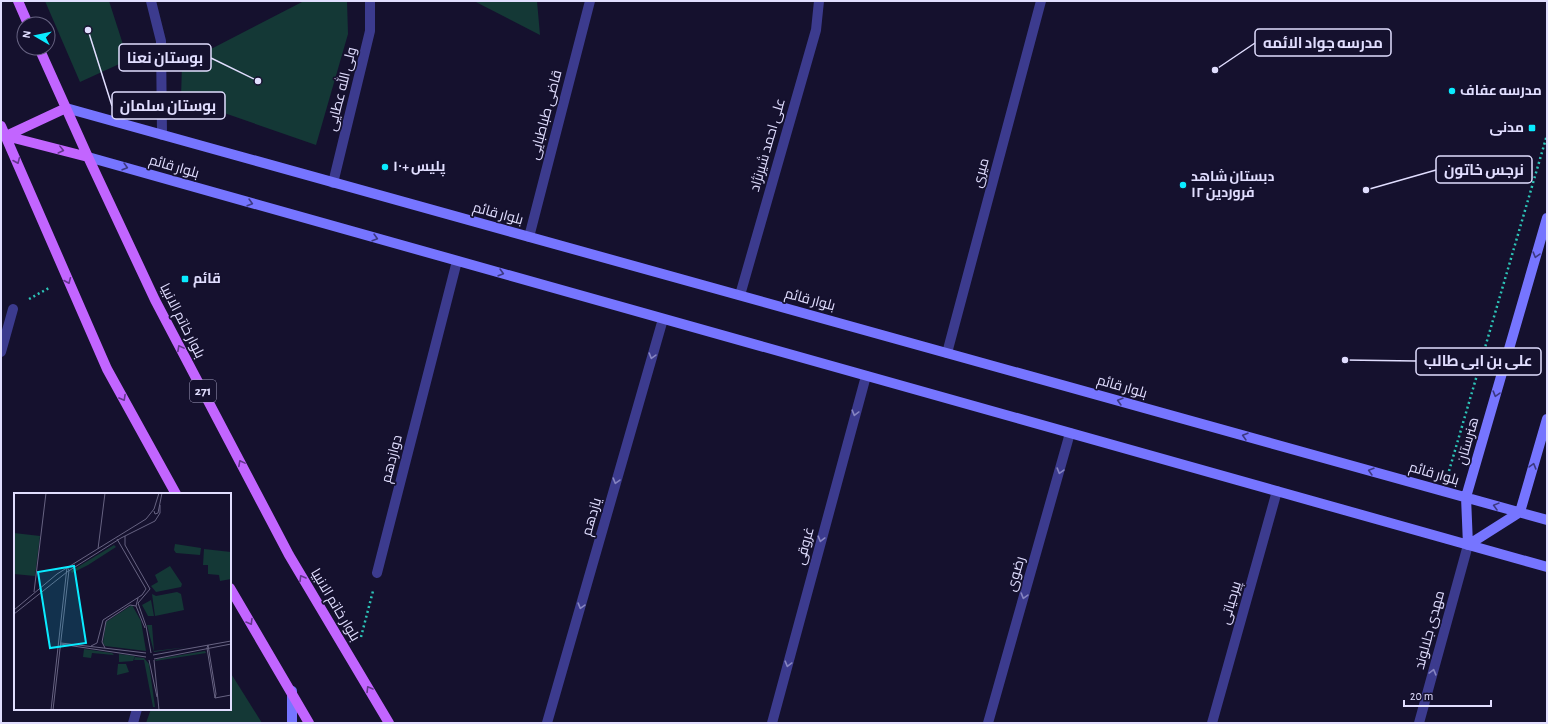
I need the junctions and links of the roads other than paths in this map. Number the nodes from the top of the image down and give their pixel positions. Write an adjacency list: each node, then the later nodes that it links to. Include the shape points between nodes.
1 (18, 1): 7 (main road)
2 (151, 1): 11 (street, via 161,41)
3 (370, 1): 14 (street, ولی الله عطایی, via 370,31)
4 (590, 1): 16 (street, قاضی طباطبایی)
5 (819, 1): 18 (street, علی احمد شیرنژاد, via 816,30)
6 (1041, 1): 22 (street, میری)
7 (25, 16)
8 (43, 56): 9 (main road, بلوار خاتم الانبیا / 271)
9 (66, 108): 11 (main road, بلوار قائم); 12 (main road); 13 (main road, بلوار خاتم الانبیا / 271)
10 (1, 126): 12 (main road)
11 (162, 135): 14 (main road, بلوار قائم)
12 (3, 136): 13 (main road, one-way to 13); 27 (main road, one-way to 27, via 106,369)
13 (88, 157): 17 (main road, بلوار قائم, one-way to 17); 40 (main road, بلوار خاتم الانبیا / 271, one-way to 13, via 289,555 155,300)
14 (334, 183): 16 (main road, بلوار قائم)
15 (1547, 218): 28 (main road, هنرستان, one-way to 28)
16 (529, 236): 18 (main road, بلوار قائم)
17 (457, 261): 20 (main road, بلوار قائم, one-way to 20); 33 (street, دوازدهم)
18 (740, 295): 22 (main road, بلوار قائم)
19 (13, 309): 21 (street)
20 (663, 319): 23 (main road, بلوار قائم); 41 (street, یازدهم, one-way to 41)
21 (1, 352)
22 (947, 353): 28 (main road, بلوار قائم, one-way to 22)
23 (866, 376): 25 (main road, بلوار قائم); 42 (street, غروقی, one-way to 42)
24 (1547, 419): 29 (main road, one-way to 24)
25 (1070, 433): 26 (main road, بلوار قائم); 43 (street, رضوی, one-way to 43)
26 (1277, 491): 31 (main road, بلوار قائم); 44 (street, پیرحیاتی)
27 (175, 493)
28 (1466, 497): 29 (main road, بلوار قائم, one-way to 28); 31 (main road, هنرستان)
29 (1520, 512): 30 (main road, بلوار قائم); 31 (main road)
30 (1547, 520)
31 (1468, 545): 32 (main road, بلوار قائم); 45 (street, مهدی جلالوند, one-way to 31)
32 (1547, 567)
33 (377, 573)
34 (231, 590): 35 (main road, one-way to 35)
35 (292, 691): 38 (main road); 39 (main road)
36 (137, 710): 37 (street)
37 (133, 723)
38 (292, 723)
39 (309, 723)
40 (389, 723)
41 (547, 723)
42 (772, 723)
43 (988, 723)
44 (1212, 723)
45 (1419, 723)

